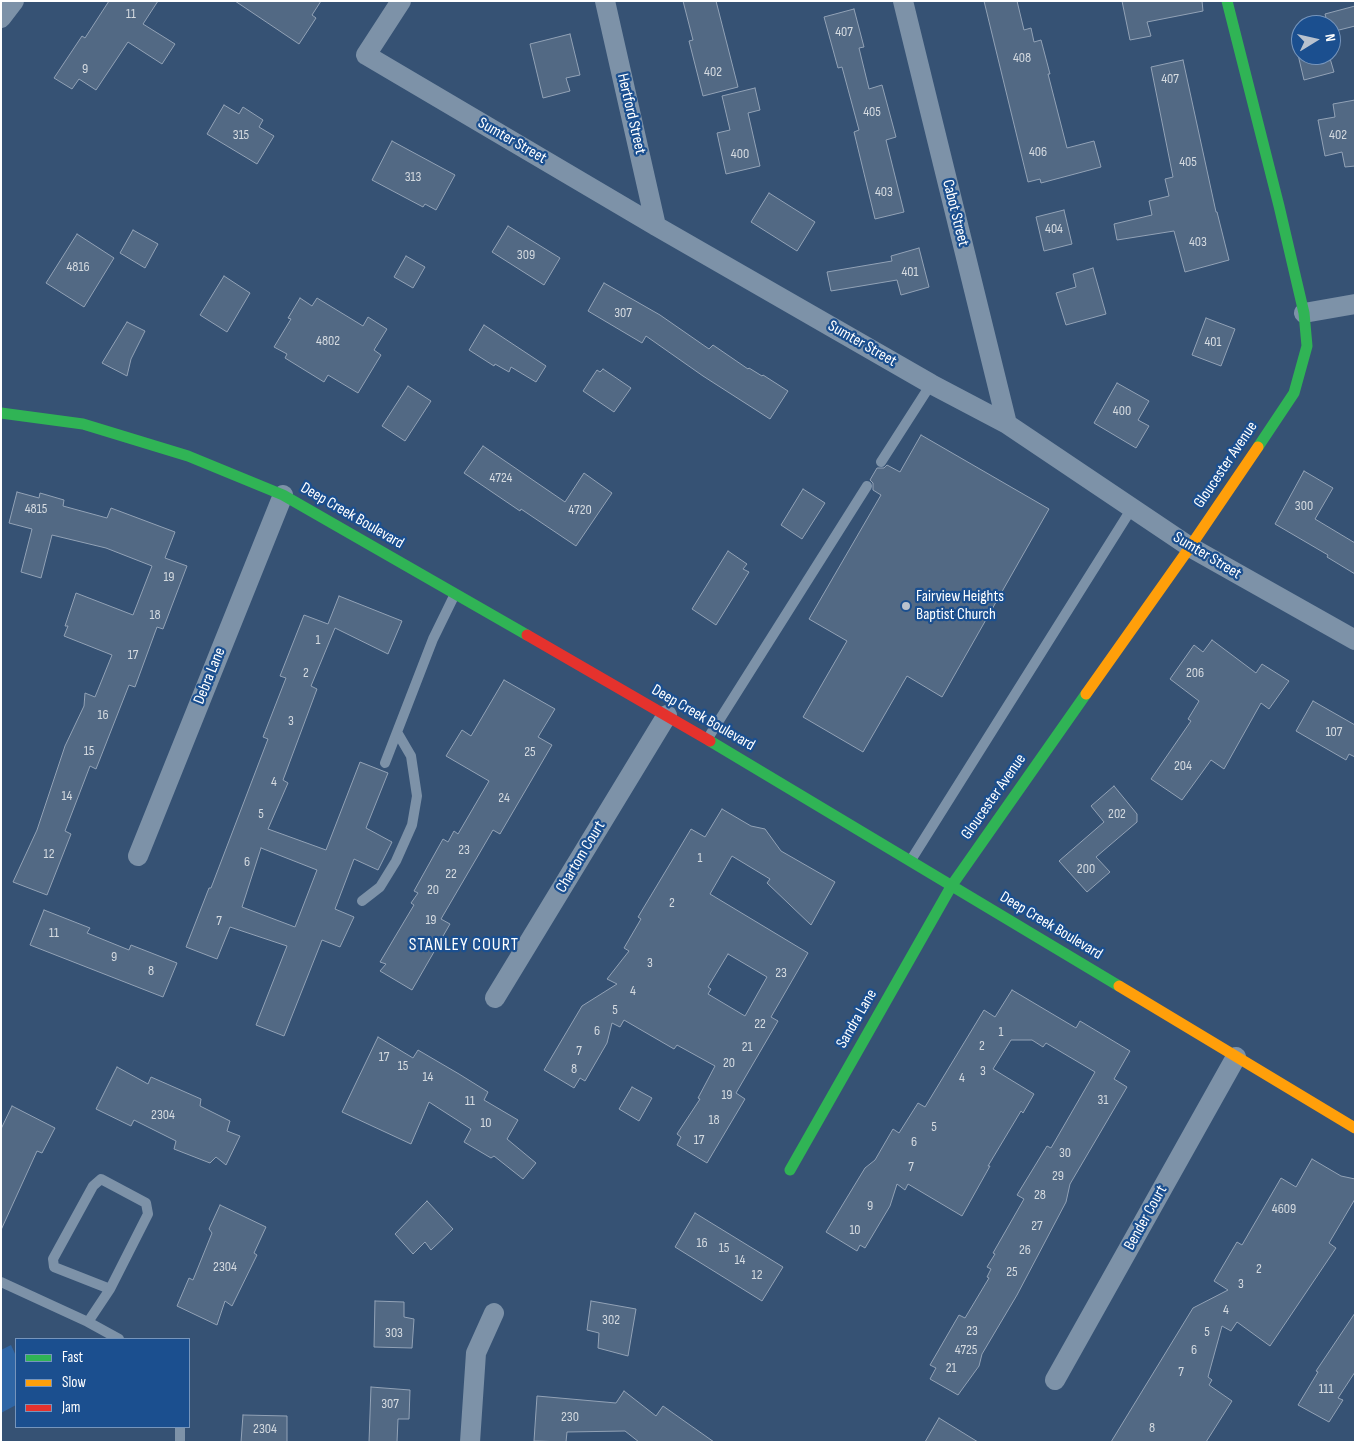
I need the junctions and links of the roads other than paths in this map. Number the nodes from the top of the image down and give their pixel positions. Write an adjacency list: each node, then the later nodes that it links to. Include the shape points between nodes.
1 (14, 1): 6 (street)
2 (401, 1): 7 (street, Sumter Street, via 366,55)
3 (605, 1): 7 (street, Hertford Street)
4 (903, 1): 12 (street, Cabot Street)
5 (1227, 1): 9 (street, Gloucester Avenue)
6 (1, 18)
7 (656, 226): 10 (street, Sumter Street)
8 (1355, 304): 9 (street)
9 (1304, 313): 17 (street, Gloucester Avenue, via 1307,346 1294,393)
10 (931, 384): 12 (street, Sumter Street); 13 (lane)
11 (1, 414): 15 (street, Deep Creek Boulevard, via 83,424 188,456)
12 (1007, 424): 16 (street, Sumter Street)
13 (881, 462)
14 (867, 486): 22 (lane)
15 (283, 495): 18 (street, Deep Creek Boulevard); 24 (street, Debra Lane)
16 (1132, 508): 17 (street, Sumter Street); 25 (lane)
17 (1190, 548): 19 (street, Sumter Street); 26 (street, Gloucester Avenue)
18 (455, 594): 20 (street, Deep Creek Boulevard); 21 (lane, via 433,639)
19 (1355, 640)
20 (667, 715): 22 (street, Deep Creek Boulevard); 28 (street, Chartom Court)
21 (397, 732): 23 (lane); 27 (lane, via 411,756 417,796 412,825 380,887)
22 (707, 739): 25 (street, Deep Creek Boulevard)
23 (385, 763)
24 (138, 856)
25 (911, 861): 26 (street, Deep Creek Boulevard)
26 (952, 885): 29 (street, Deep Creek Boulevard); 31 (street, Sandra Lane)
27 (362, 901)
28 (495, 998)
29 (1236, 1056): 30 (street, Deep Creek Boulevard); 37 (street, Bender Court)
30 (1355, 1128)
31 (790, 1170)
32 (1, 1282): 35 (lane)
33 (110, 1289): 33 (lane, via 54,1267 53,1259 93,1186 101,1179 146,1204 148,1214); 35 (lane)
34 (494, 1313): 40 (street, via 476,1354)
35 (88, 1322): 36 (lane)
36 (117, 1338)
37 (1055, 1380)
38 (180, 1428): 39 (lane)
39 (180, 1442)
40 (470, 1442)

